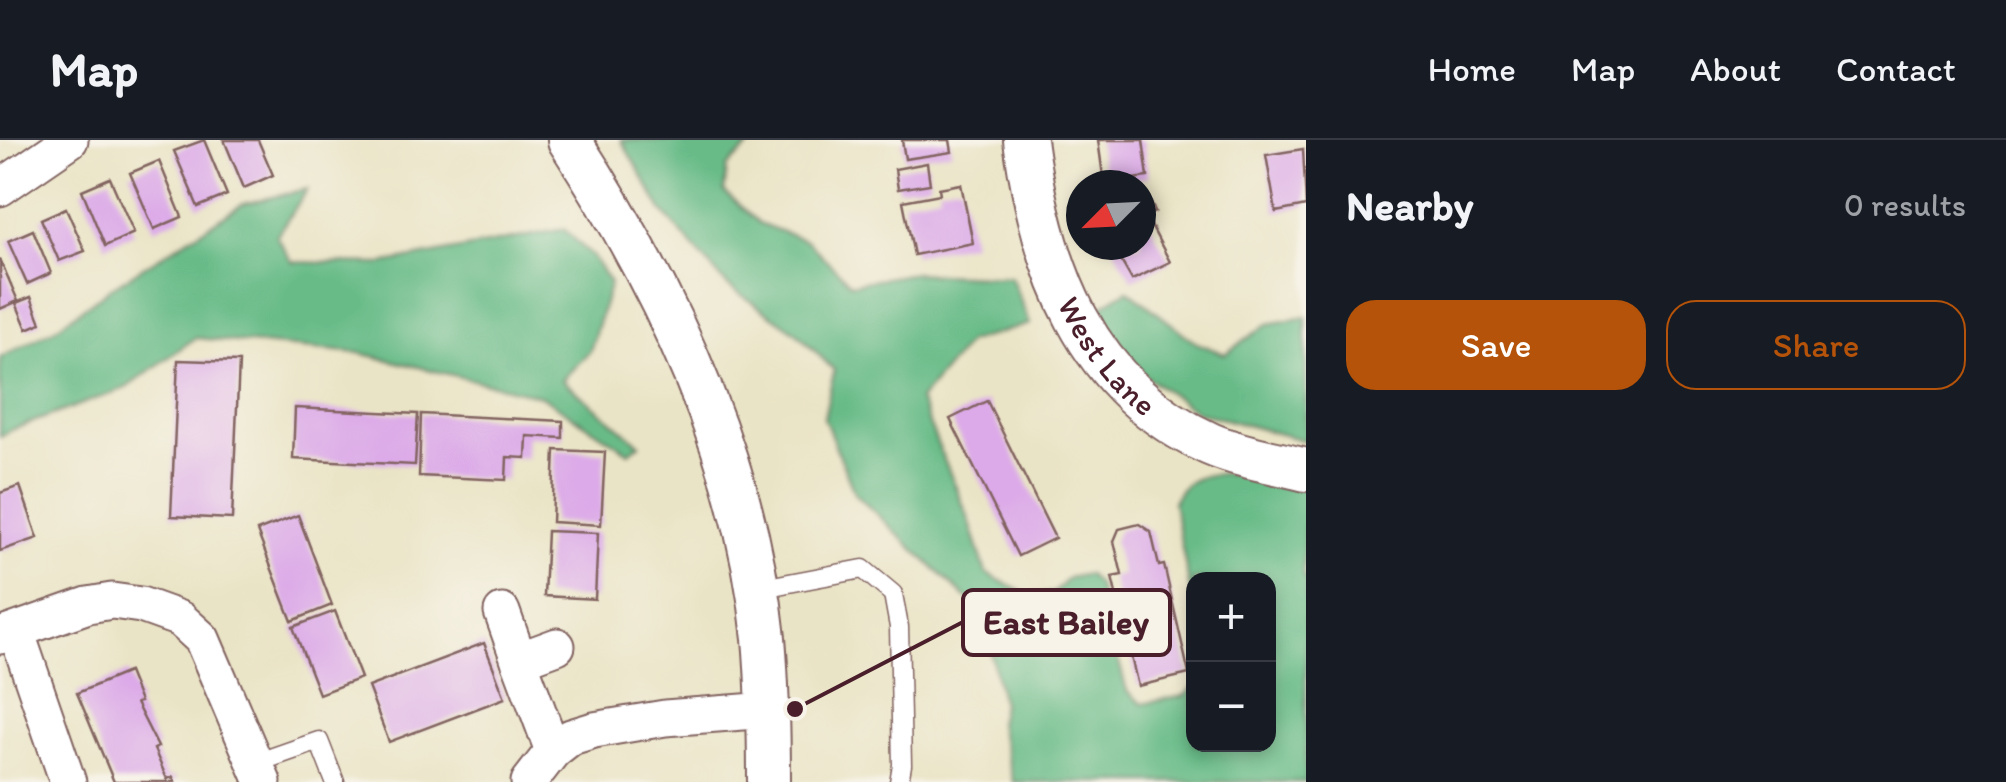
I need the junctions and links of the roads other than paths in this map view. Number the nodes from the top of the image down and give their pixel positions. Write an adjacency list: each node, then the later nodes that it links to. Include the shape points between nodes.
1 (70, 140): 4 (street)
2 (569, 140): 6 (street, via 678,330 721,445)
3 (1025, 140): 5 (street, West Lane, via 1042,232 1063,294 1103,359 1132,393 1211,444)
4 (0, 188)
5 (1306, 470)
6 (757, 589): 11 (street); 18 (lane, via 863,569 893,594)
7 (502, 612): 10 (street)
8 (8, 633): 13 (street, via 112,601 180,619 202,639); 14 (street)
9 (557, 646): 10 (street)
10 (520, 660): 12 (street)
11 (769, 710): 12 (street, via 594,730); 17 (street)
12 (553, 750): 16 (street)
13 (259, 773): 15 (lane, via 320,741)
14 (68, 782)
15 (335, 782)
16 (529, 782)
17 (769, 782)
18 (899, 782)

